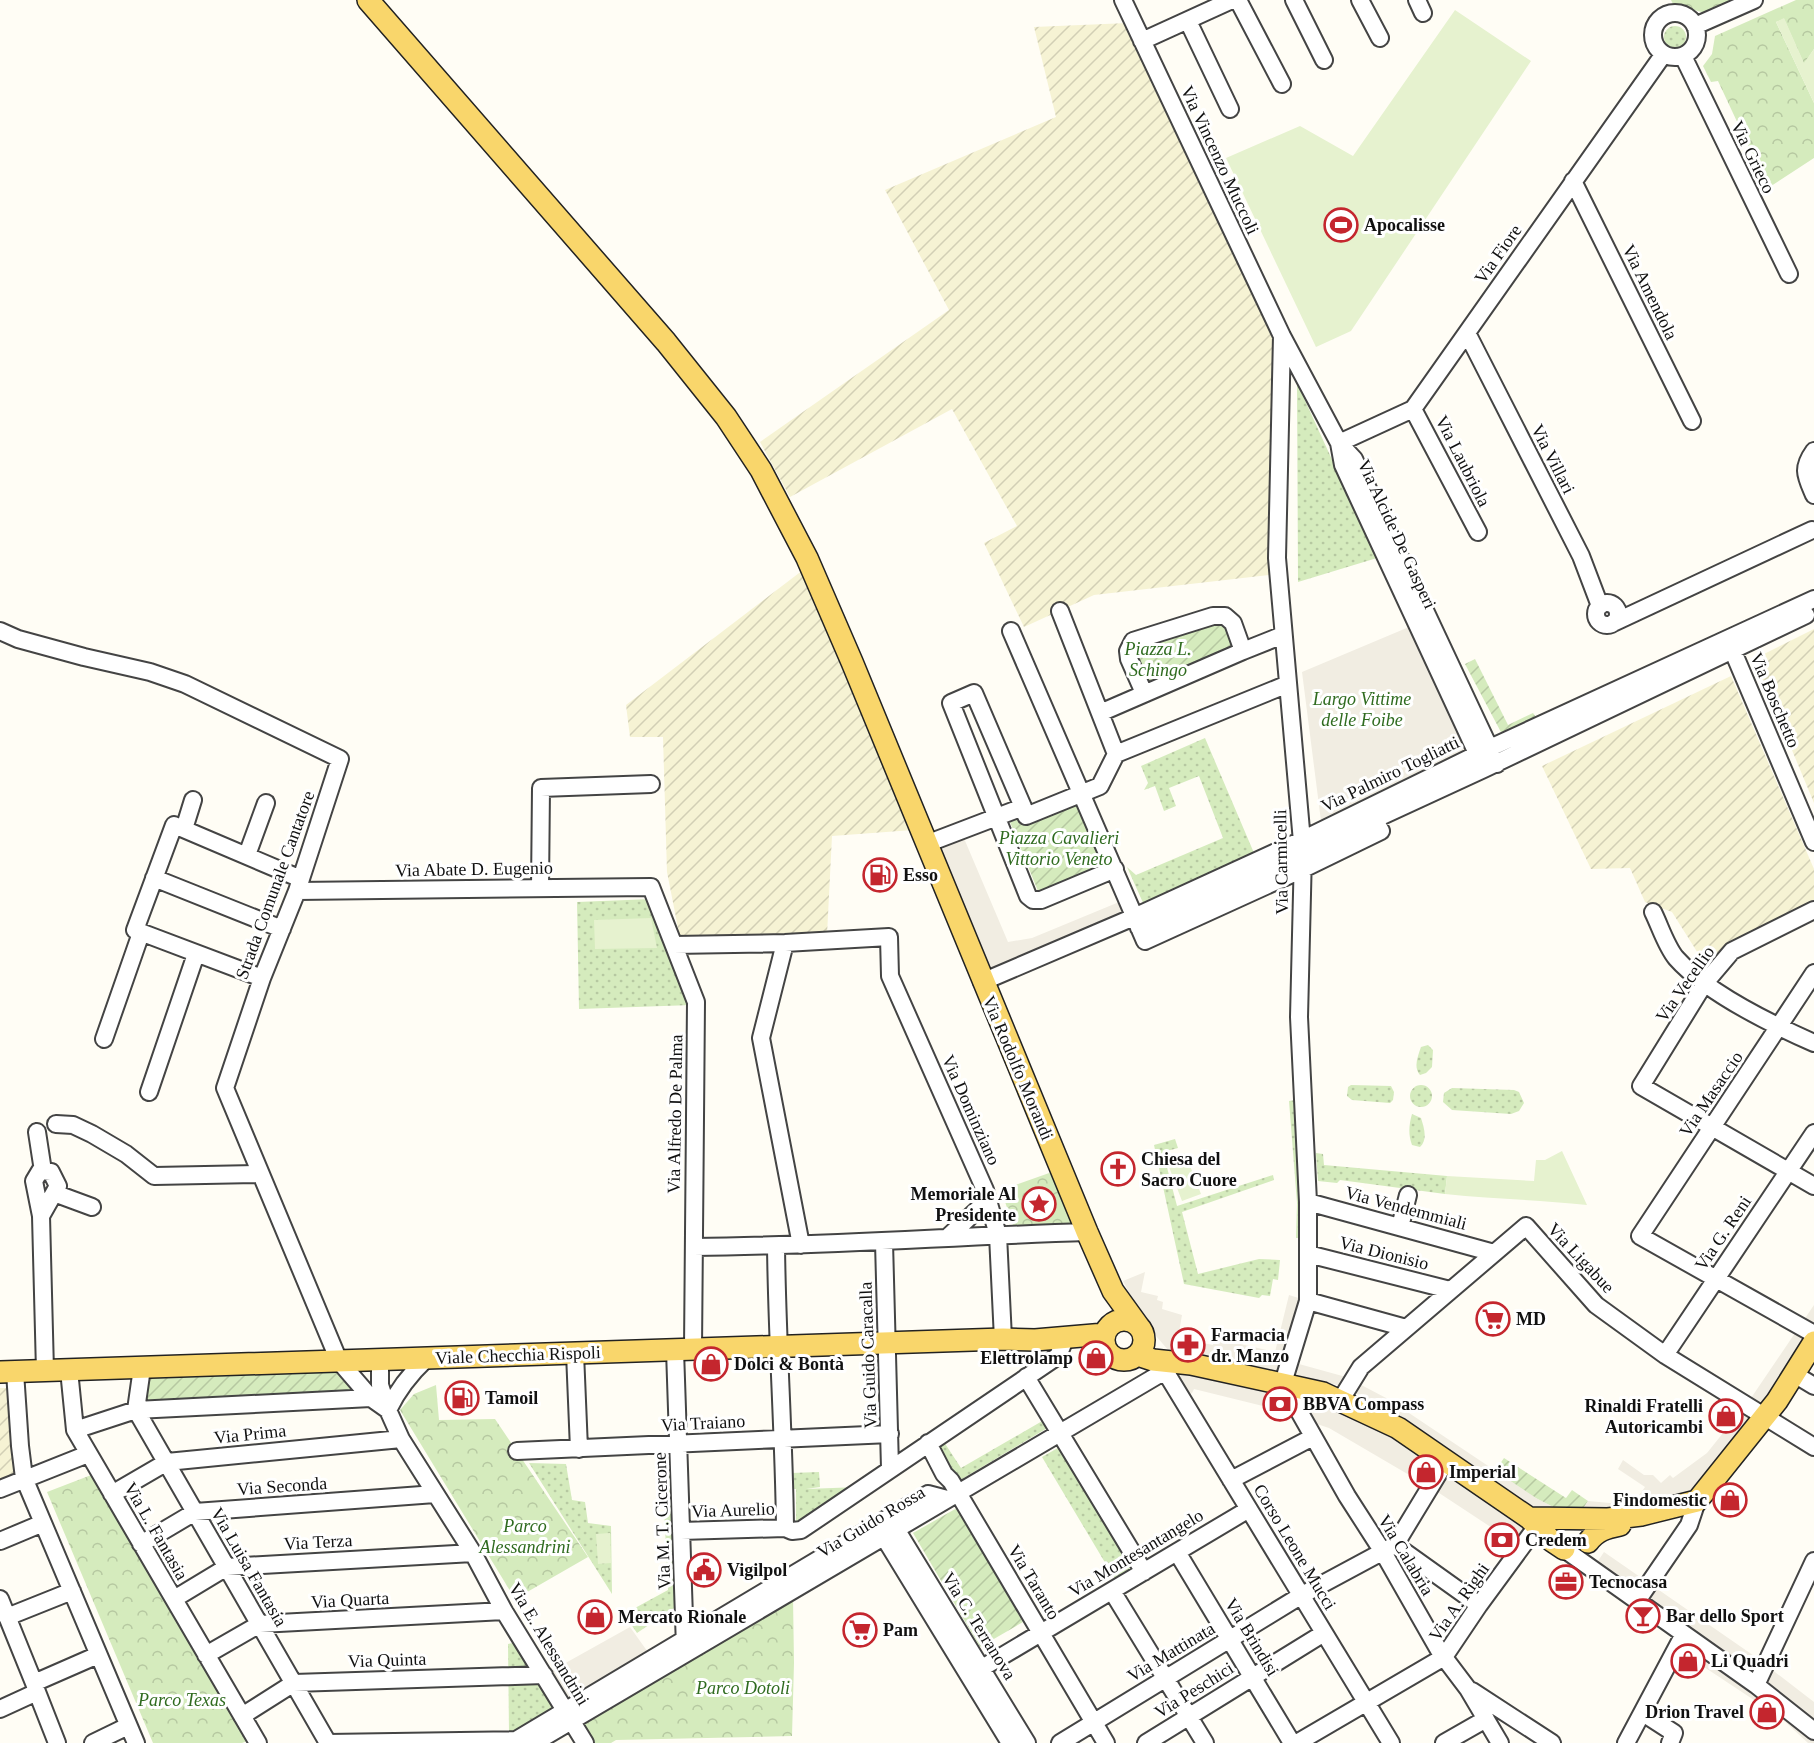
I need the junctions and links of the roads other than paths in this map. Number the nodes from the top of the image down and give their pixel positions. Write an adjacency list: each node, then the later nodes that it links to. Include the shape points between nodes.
1 (368, 0): 51 (main road, Via Rodolfo Morandi, via 658,334 732,426 776,497 807,558)
2 (1123, 0): 11 (street, Via Vincenzo Muccoli)
3 (1232, 0): 8 (street)
4 (1238, 0): 15 (street)
5 (1294, 0): 14 (street)
6 (1360, 0): 10 (street)
7 (1754, 0): 9 (street)
8 (1188, 21): 11 (street); 16 (street)
9 (1695, 26): 12 (street, via 1691,19 1677,13 1657,21 1653,43); 13 (street, via 1695,46)
10 (1380, 38)
11 (1142, 41): 20 (street, Via Vincenzo Muccoli)
12 (1663, 55): 13 (street); 17 (street, Via Fiore)
13 (1683, 56): 18 (street, Via Grieco)
14 (1324, 60)
15 (1281, 84)
16 (1230, 109)
17 (1573, 181): 19 (street, Via Fiore); 22 (street, Via Amendola)
18 (1788, 274)
19 (1467, 333): 21 (street, Via Fiore); 26 (street, Via Villari, via 1581,556 1600,606 1599,621 1604,624)
20 (1282, 336): 23 (street, Via Vincenzo Muccoli); 33 (street, Via Carmicelli, via 1277,558)
21 (1413, 409): 23 (street); 27 (street, Via Laubriola)
22 (1692, 421)
23 (1339, 442): 39 (street, Via Alcide De Gasperi, via 1354,459)
24 (1814, 451): 25 (street, via 1805,474)
25 (1814, 495)
26 (1813, 525)
27 (1478, 532)
28 (1814, 599): 34 (street, Via Palmiro Togliatti)
29 (1060, 611): 38 (street)
30 (1814, 611): 34 (street, Via Palmiro Togliatti)
31 (1011, 631): 43 (street)
32 (0, 632): 56 (street, Strada Comunale Cantatore, via 185,684 339,759)
33 (1283, 635): 35 (street); 36 (street, Via Carmicelli)
34 (1730, 646): 39 (street, Via Palmiro Togliatti); 41 (street, Via Palmiro Togliatti); 50 (street, Via Boschetto)
35 (1243, 651): 37 (street); 37 (street, via 1233,623 1225,616 1213,616 1133,641 1129,659)
36 (1288, 684): 40 (street); 52 (street, Via Carmicelli)
37 (1144, 693): 38 (street)
38 (1100, 713): 40 (street)
39 (1484, 751): 41 (street, Via Alcide De Gasperi); 47 (street, Via Palmiro Togliatti)
40 (1116, 754): 43 (street, via 1100,786)
41 (1490, 766): 47 (street, Via Palmiro Togliatti)
42 (651, 784): 58 (street, via 541,788)
43 (1083, 794): 46 (street, via 1026,816); 54 (street)
44 (193, 800): 49 (street)
45 (266, 803): 53 (street)
46 (1023, 807): 48 (street); 48 (street, via 974,693 951,703)
47 (1371, 813): 52 (street, Via Palmiro Togliatti); 52 (street, via 1381,831)
48 (997, 818): 51 (street); 54 (street, via 1033,900)
49 (183, 829): 53 (street); 55 (street, via 174,825)
50 (1814, 842)
51 (926, 844): 69 (main road, Via Rodolfo Morandi)
52 (1303, 854): 61 (street, Via Palmiro Togliatti); 61 (street, via 1145,941); 86 (street, Via Carmicelli, via 1299,1017)
53 (247, 855): 56 (street)
54 (1115, 869): 61 (street)
55 (154, 878): 62 (street); 63 (street, via 135,930)
56 (299, 885): 58 (street, Via Abate D. Eugenio); 62 (street, Strada Comunale Cantatore)
57 (651, 887): 58 (street, Via Abate D. Eugenio); 65 (street, Via Alfredo De Palma)
58 (540, 888)
59 (1814, 910): 70 (street, Via Vecellio, via 1732,951)
60 (1653, 912): 70 (street, via 1675,957)
61 (1137, 923): 69 (street, Via Palmiro Togliatti)
62 (282, 929): 68 (street, Strada Comunale Cantatore)
63 (141, 933): 66 (street); 72 (street)
64 (785, 943): 65 (street); 85 (street, Via Dominziano, via 889,937 890,976); 94 (street, via 761,1038)
65 (674, 945): 96 (street, Via Alfredo De Palma, via 696,1002)
66 (196, 954): 68 (street); 74 (street)
67 (1814, 973): 71 (street, Via Masaccio)
68 (262, 978): 81 (street, Strada Comunale Cantatore, via 225,1088)
69 (982, 982): 90 (main road, Via Rodolfo Morandi)
70 (1704, 984): 71 (street); 76 (street, Via Vecellio, via 1641,1086)
71 (1779, 1027): 73 (street); 76 (street, Via Masaccio)
72 (104, 1039)
73 (1814, 1043)
74 (149, 1092)
75 (57, 1124): 81 (street, via 74,1125 92,1134 154,1176)
76 (1712, 1127): 79 (street); 99 (street, Via Masaccio, via 1640,1236)
77 (37, 1132): 80 (street)
78 (1814, 1133): 79 (street, Via G. Reni)
79 (1788, 1171): 82 (street); 99 (street, Via G. Reni)
80 (43, 1172): 83 (street, via 51,1172 58,1186); 88 (street, via 34,1181)
81 (260, 1174): 118 (street, Strada Comunale Cantatore)
82 (1814, 1186)
83 (54, 1193): 87 (street); 88 (street)
84 (1408, 1194): 89 (street)
85 (988, 1200): 91 (street, Via Dominziano); 92 (street)
86 (1308, 1202): 89 (street, Via Vendemmiali); 98 (street, Via Carmicelli)
87 (92, 1207)
88 (41, 1216): 123 (street)
89 (1400, 1227): 97 (street, Via Vendemmiali)
90 (1087, 1232): 91 (street); 101 (main road, Via Rodolfo Morandi)
91 (998, 1235): 92 (street); 107 (street, Via Dominziano)
92 (949, 1236): 93 (street)
93 (884, 1242): 94 (street); 110 (street, Via Guido Caracalla)
94 (801, 1245): 95 (street)
95 (776, 1246): 96 (street); 112 (street)
96 (693, 1247): 113 (street, Via Alfredo De Palma)
97 (1494, 1253): 100 (street, Via Ligabue); 115 (street, Via Ligabue, via 1526,1226 1596,1305)
98 (1308, 1254): 100 (street, Via Dionisio); 102 (street, Via Carmicelli)
99 (1716, 1278): 105 (street); 115 (street, Via G. Reni)
100 (1450, 1290): 103 (street, Via Ligabue)
101 (1113, 1291): 104 (main road, Via Rodolfo Morandi); 106 (main road, Via Rodolfo Morandi)
102 (1308, 1301): 103 (street); 127 (street, Via Carmicelli)
103 (1406, 1328): 131 (street, Via Ligabue, via 1361,1367)
104 (1141, 1331): 106 (main road, Viale Checchia Rispoli, via 1128,1321); 119 (main road, via 1143,1346); 120 (main road, Viale Checchia Rispoli)
105 (1814, 1334)
106 (1109, 1336): 108 (main road, Viale Checchia Rispoli); 111 (main road, Viale Checchia Rispoli); 119 (main road, Viale Checchia Rispoli, via 1112,1357)
107 (1003, 1339): 108 (main road, Viale Checchia Rispoli); 110 (main road, Viale Checchia Rispoli)
108 (1035, 1340): 111 (main road, Viale Checchia Rispoli)
109 (1814, 1342): 125 (main road)
110 (888, 1343): 112 (main road, Viale Checchia Rispoli); 138 (street, Via Guido Caracalla)
111 (1063, 1344): 126 (street, Via Aurelio, via 1058,1356)
112 (777, 1347): 113 (main road, Viale Checchia Rispoli); 141 (street)
113 (684, 1350): 114 (main road, Viale Checchia Rispoli); 143 (street, Via M. T. Cicerone)
114 (575, 1353): 116 (main road, Viale Checchia Rispoli); 145 (street)
115 (1665, 1355): 134 (street, Via Ligabue)
116 (427, 1358): 117 (main road, Viale Checchia Rispoli); 133 (street, via 395,1394)
117 (380, 1360): 118 (main road, Viale Checchia Rispoli); 133 (street, Via E. Alessandrini, via 380,1385)
118 (339, 1361): 121 (main road, Viale Checchia Rispoli); 130 (street, Via E. Alessandrini)
119 (1152, 1362): 120 (main road, Viale Checchia Rispoli); 137 (street, Via Guido Rossa); 152 (street, Corso Leone Mucci)
120 (1191, 1364): 127 (main road, Viale Checchia Rispoli)
121 (142, 1368): 122 (main road, Viale Checchia Rispoli); 132 (street)
122 (69, 1370): 123 (main road, Viale Checchia Rispoli); 136 (street)
123 (45, 1371): 124 (main road, Viale Checchia Rispoli)
124 (7, 1372): 151 (street)
125 (1794, 1374): 128 (street); 134 (main road)
126 (1026, 1377): 137 (street); 142 (street, Via Aurelio)
127 (1283, 1383): 129 (main road, Viale Checchia Rispoli); 135 (street, Via Calabria)
128 (1814, 1386)
129 (1313, 1390): 131 (main road, Viale Checchia Rispoli); 135 (street)
130 (371, 1398): 132 (street); 133 (street, Via E. Alessandrini)
131 (1340, 1401): 148 (main road, Viale Checchia Rispoli, via 1398,1428)
132 (136, 1410): 136 (street); 149 (street, Via Luisa Fantasia)
133 (388, 1410): 140 (street, Via E. Alessandrini)
134 (1762, 1417): 144 (street, Via Ligabue); 157 (main road)
135 (1303, 1419): 139 (street, Via Calabria)
136 (75, 1430): 147 (street, Via L. Fantasia)
137 (1059, 1433): 156 (street, Via Guido Rossa); 176 (street)
138 (890, 1434): 141 (street, Via Traiano); 150 (street, Via Guido Caracalla)
139 (1313, 1437): 152 (street); 169 (street, Via Calabria, via 1347,1496)
140 (401, 1438): 149 (street, Via Prima); 155 (street, Via E. Alessandrini)
141 (784, 1439): 143 (street, Via Traiano); 163 (street)
142 (928, 1443): 150 (street, Via Aurelio); 156 (street, Via Taranto, via 951,1481)
143 (678, 1444): 145 (street, Via Traiano); 164 (street, Via M. T. Cicerone)
144 (1814, 1447)
145 (579, 1449): 146 (street, Via Traiano)
146 (517, 1451)
147 (88, 1454): 151 (street); 154 (street, Via L. Fantasia)
148 (1446, 1461): 161 (main road, Viale Checchia Rispoli); 169 (street)
149 (167, 1462): 154 (street, Via Prima); 159 (street, Via Luisa Fantasia)
150 (890, 1468): 163 (street, Via Aurelio, via 801,1530)
151 (24, 1478): 153 (street); 162 (street)
152 (1231, 1480): 158 (street, Corso Leone Mucci)
153 (0, 1489)
154 (112, 1494): 168 (street, Via L. Fantasia)
155 (435, 1494): 159 (street, Via Seconda); 172 (street, Via E. Alessandrini)
156 (952, 1496): 165 (street, Via Guido Rossa); 187 (street, Via Taranto); 191 (street, via 928,1494)
157 (1697, 1501): 160 (main road, via 1641,1515); 167 (main road, via 1666,1516 1604,1528); 182 (street, via 1689,1525)
158 (1249, 1509): 171 (street, Via Montesantangelo); 179 (street, Corso Leone Mucci)
159 (195, 1512): 168 (street, Via Seconda); 175 (street, Via Luisa Fantasia)
160 (1572, 1519): 161 (main road); 167 (main road, via 1586,1526); 170 (main road, via 1562,1523 1557,1532 1558,1543)
161 (1533, 1522): 170 (main road, Viale Checchia Rispoli); 183 (street, Via A. Righi)
162 (43, 1523): 166 (street); 177 (street)
163 (786, 1528): 164 (street, Via Aurelio)
164 (681, 1531): 191 (street, Via M. T. Cicerone)
165 (890, 1533): 191 (street, Via Guido Rossa); 195 (street, Via C. Terranova); 221 (street)
166 (0, 1540)
167 (1588, 1542): 170 (main road, via 1576,1552); 174 (street)
168 (141, 1544): 181 (street, Via L. Fantasia)
169 (1389, 1549): 179 (street, Via Mattinata); 183 (street); 194 (street, Via Calabria)
170 (1564, 1549): 174 (street)
171 (1177, 1552): 176 (street, Via Montesantangelo); 190 (street, Via Brindisi)
172 (473, 1553): 175 (street, Via Terza); 184 (street, Via E. Alessandrini)
173 (1814, 1561): 200 (street)
174 (1583, 1563): 182 (street)
175 (227, 1567): 181 (street, Via Terza); 186 (street, Via Luisa Fantasia)
176 (1144, 1572): 178 (street, Via Montesantangelo)
177 (72, 1591): 185 (street); 192 (street)
178 (1112, 1591): 187 (street, Via Montesantangelo); 198 (street)
179 (1302, 1595): 188 (street, Corso Leone Mucci); 190 (street, Via Mattinata)
180 (0, 1599): 185 (street)
181 (174, 1599): 193 (street, Via L. Fantasia)
182 (1636, 1601): 189 (street)
183 (1479, 1605): 194 (street, Via A. Righi)
184 (504, 1611): 186 (street, Via Quarta); 196 (street, Via E. Alessandrini)
185 (8, 1617): 201 (street)
186 (260, 1624): 193 (street, Via Quarta); 199 (street, Via Luisa Fantasia)
187 (1042, 1633): 195 (street, Via Montesantangelo); 210 (street, Via Taranto)
188 (1324, 1634): 197 (street, Via Peschici); 203 (street, Corso Leone Mucci)
189 (1684, 1634): 200 (street); 205 (street)
190 (1230, 1639): 197 (street, Via Brindisi); 198 (street, Via Mattinata)
191 (685, 1646): 206 (street, Via Guido Rossa)
192 (98, 1654): 201 (street); 211 (street)
193 (206, 1655): 207 (street, Via L. Fantasia)
194 (1444, 1657): 202 (street, Via Calabria); 203 (street, Via A. Righi)
195 (982, 1668): 222 (street, Via C. Terranova)
196 (544, 1675): 199 (street, Via Quinta); 206 (street, Via E. Alessandrini)
197 (1253, 1677): 208 (street, Via Peschici); 227 (street, Via Brindisi)
198 (1166, 1678): 208 (street); 210 (street, Via Mattinata)
199 (294, 1683): 207 (street); 219 (street, Via Luisa Fantasia)
200 (1756, 1685): 212 (street)
201 (35, 1688): 204 (street); 215 (street)
202 (1468, 1689): 209 (street, Via Calabria); 231 (street)
203 (1366, 1703): 227 (street, Via A. Righi); 228 (street, Corso Leone Mucci)
204 (0, 1709)
205 (1643, 1713): 232 (street); 233 (street, via 1674,1733)
206 (569, 1715): 213 (street); 214 (street, Via Guido Rossa); 220 (street, Via E. Alessandrini)
207 (242, 1716): 218 (street, Via L. Fantasia)
208 (1188, 1717): 225 (street, Via Peschici); 226 (street)
209 (1486, 1719): 229 (street); 230 (street, Via Calabria)
210 (1093, 1723): 223 (street, Via Mattinata); 224 (street, Via Taranto)
211 (128, 1726): 216 (street); 217 (street)
212 (1814, 1731)
213 (513, 1742): 214 (street); 219 (street)
214 (537, 1742)
215 (57, 1743)
216 (93, 1743)
217 (135, 1743)
218 (258, 1743)
219 (328, 1743)
220 (585, 1743)
221 (1010, 1743)
222 (1027, 1743)
223 (1060, 1743)
224 (1106, 1743)
225 (1146, 1743)
226 (1205, 1743)
227 (1295, 1743)
228 (1391, 1743)
229 (1444, 1743)
230 (1500, 1743)
231 (1552, 1743)
232 (1626, 1743)
233 (1670, 1743)

